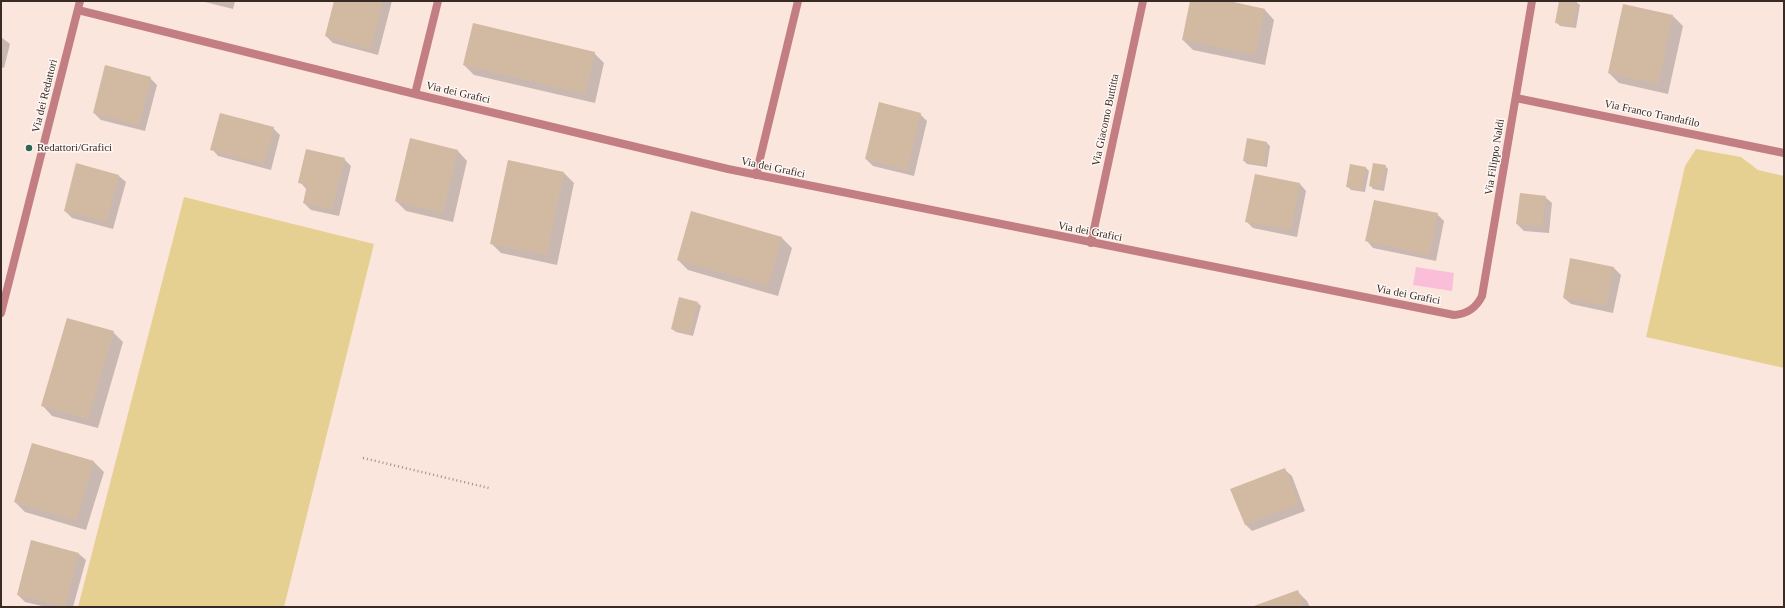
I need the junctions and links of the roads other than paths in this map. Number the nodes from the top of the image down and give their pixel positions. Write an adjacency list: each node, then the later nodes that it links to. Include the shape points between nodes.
1 (80, 1): 6 (street, Via dei Redattori)
2 (438, 1): 7 (street)
3 (798, 1): 10 (street)
4 (1143, 1): 11 (street, Via Giacomo Buttitta)
5 (1532, 1): 8 (street, Via Filippo Naldi)
6 (78, 10): 7 (street, Via dei Grafici); 13 (street, Via dei Redattori)
7 (415, 94): 10 (street, Via dei Grafici)
8 (1516, 98): 9 (street, Via Franco Trandafilo); 12 (street, Via Filippo Naldi, via 1482,296)
9 (1784, 153)
10 (756, 175): 11 (street, Via dei Grafici)
11 (1091, 243): 12 (street, Via dei Grafici, via 1447,314)
12 (1470, 311)
13 (1, 313)

